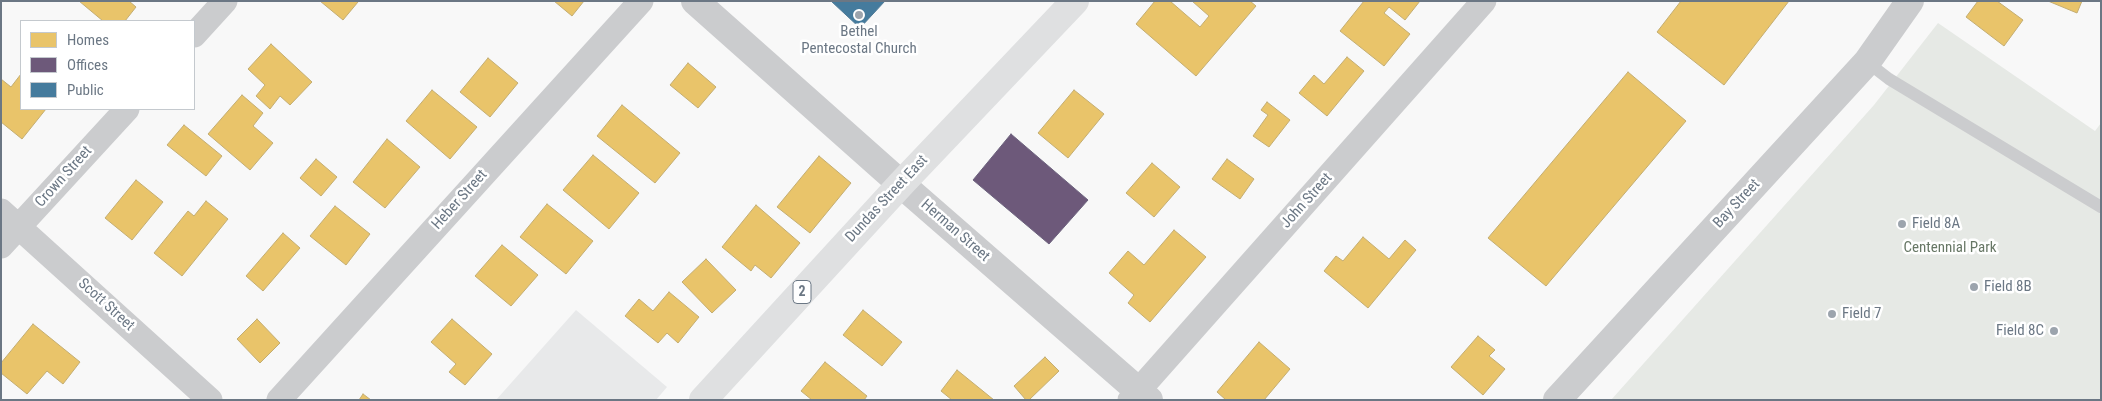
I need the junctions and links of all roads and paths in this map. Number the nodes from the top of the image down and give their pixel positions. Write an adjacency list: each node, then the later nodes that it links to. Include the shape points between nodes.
1 (225, 1): 7 (street)
2 (641, 1): 16 (street, Heber Street)
3 (695, 1): 10 (street, Herman Street)
4 (1075, 1): 10 (main road, Dundas Street East / 2)
5 (1484, 1): 14 (street, John Street)
6 (1910, 1): 8 (street, Bay Street)
7 (195, 35)
8 (1867, 62): 11 (lane, via 1888,79); 18 (street, Bay Street)
9 (126, 110): 12 (street, Crown Street)
10 (901, 184): 14 (street, Herman Street); 17 (main road, Dundas Street East / 2)
11 (2101, 207)
12 (10, 218): 13 (street, Crown Street); 15 (street, Scott Street)
13 (1, 246)
14 (1139, 397)
15 (210, 400)
16 (279, 400)
17 (703, 400)
18 (1557, 400)

